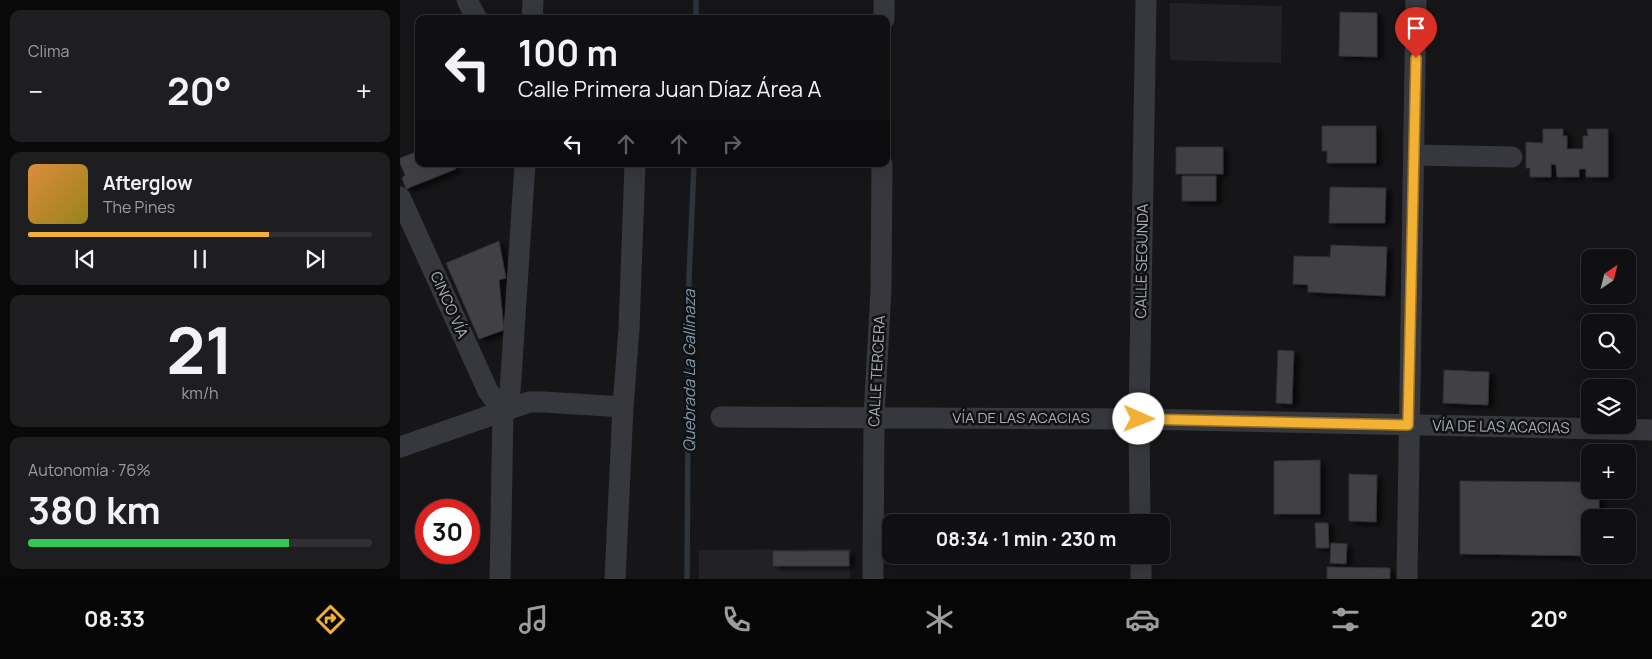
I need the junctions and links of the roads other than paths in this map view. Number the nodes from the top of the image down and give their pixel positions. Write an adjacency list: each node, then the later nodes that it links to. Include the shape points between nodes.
1 (467, 0): 6 (street)
2 (533, 0): 7 (street)
3 (884, 0): 8 (street)
4 (1146, 0): 19 (street, CALLE SEGUNDA)
5 (1416, 0): 9 (street)
6 (475, 15)
7 (532, 15)
8 (884, 15)
9 (1414, 155): 10 (street); 20 (street)
10 (1512, 157)
11 (525, 167): 16 (street, via 510,392)
12 (635, 167): 15 (street)
13 (882, 167): 17 (street, CALLE TERCERA, via 881,290)
14 (400, 196): 16 (street, CINCO VÍA, via 488,391)
15 (623, 407): 16 (street, via 529,402); 26 (street)
16 (503, 411): 22 (street); 25 (street)
17 (874, 416): 18 (street, VÍA DE LAS ACACIAS); 19 (street, VÍA DE LAS ACACIAS); 27 (street, CALLE TERCERA)
18 (721, 417)
19 (1139, 419): 20 (street, VÍA DE LAS ACACIAS); 23 (street, CALLE SEGUNDA)
20 (1408, 425): 21 (street, VÍA DE LAS ACACIAS); 29 (street)
21 (1652, 430)
22 (400, 447)
23 (1140, 514)
24 (1141, 564): 28 (street)
25 (500, 579)
26 (615, 579)
27 (873, 579)
28 (1141, 579)
29 (1407, 579)

